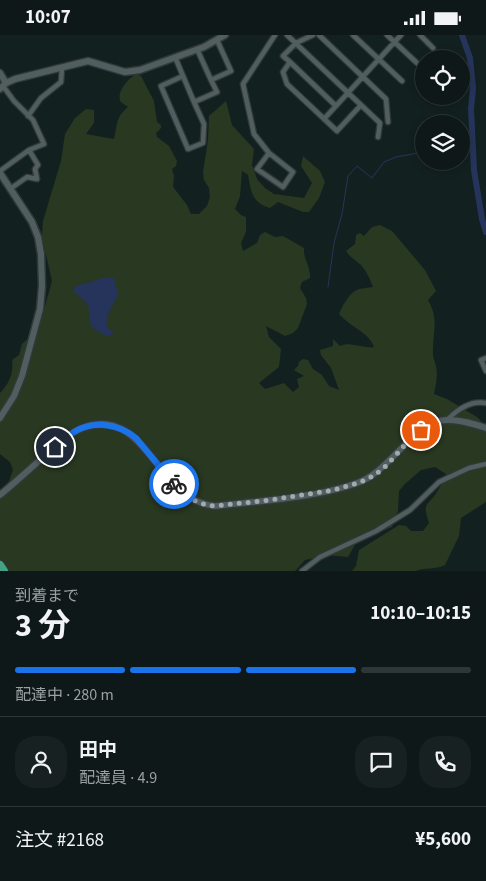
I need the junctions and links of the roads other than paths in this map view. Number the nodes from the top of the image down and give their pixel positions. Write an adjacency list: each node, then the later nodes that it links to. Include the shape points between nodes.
1 (225, 35): 10 (main road)
2 (276, 35): 35 (street, via 243,84 254,134)
3 (287, 35): 12 (street)
4 (313, 35): 12 (street)
5 (319, 35): 22 (street)
6 (353, 35): 16 (street)
7 (387, 35): 11 (street)
8 (401, 35): 11 (street)
9 (420, 35): 13 (street)
10 (217, 40): 14 (main road); 23 (street, via 231,71)
11 (394, 42): 16 (street); 17 (street)
12 (296, 43): 18 (street, via 283,56); 26 (street)
13 (434, 48)
14 (196, 49): 15 (main road); 23 (street)
15 (175, 57): 19 (main road, via 132,71 88,61); 21 (street)
16 (379, 59): 22 (street); 24 (street)
17 (415, 61)
18 (290, 62): 29 (street); 31 (street, via 283,72 287,84)
19 (62, 68): 25 (main road, via 15,79); 30 (street, via 61,82 41,98)
20 (0, 73): 25 (main road)
21 (183, 76): 27 (street); 27 (street, via 161,86 188,149 204,143 204,124)
22 (363, 76): 26 (street); 32 (street, via 386,99)
23 (211, 80): 27 (street, via 217,92)
24 (402, 81)
25 (3, 86): 30 (street)
26 (348, 92): 28 (street); 29 (street)
27 (194, 102)
28 (361, 105): 31 (street, via 337,131); 33 (street, via 380,123)
29 (336, 106): 31 (street)
30 (28, 115): 34 (street, via 44,144)
31 (324, 119)
32 (388, 122)
33 (378, 137)
34 (29, 151): 36 (street); 37 (street, via 38,165 35,169 37,179 27,177)
35 (269, 153): 35 (street, via 293,172 283,187 257,169)
36 (0, 172): 37 (main road)
37 (10, 189): 41 (main road, via 38,237 42,286 40,309 22,376)
38 (486, 358): 39 (street, via 481,360)
39 (486, 371)
40 (486, 403): 42 (street, via 468,404)
41 (0, 418)
42 (448, 419): 43 (main road); 45 (main road, via 421,430 387,465 361,482 334,490 215,506 198,503 177,488 130,433 111,426 88,426 73,432)
43 (486, 428)
44 (486, 464): 48 (street, via 439,482 410,510 376,531 320,557)
45 (0, 495)
46 (0, 565): 47 (highway)
47 (4, 571)
48 (302, 571)

